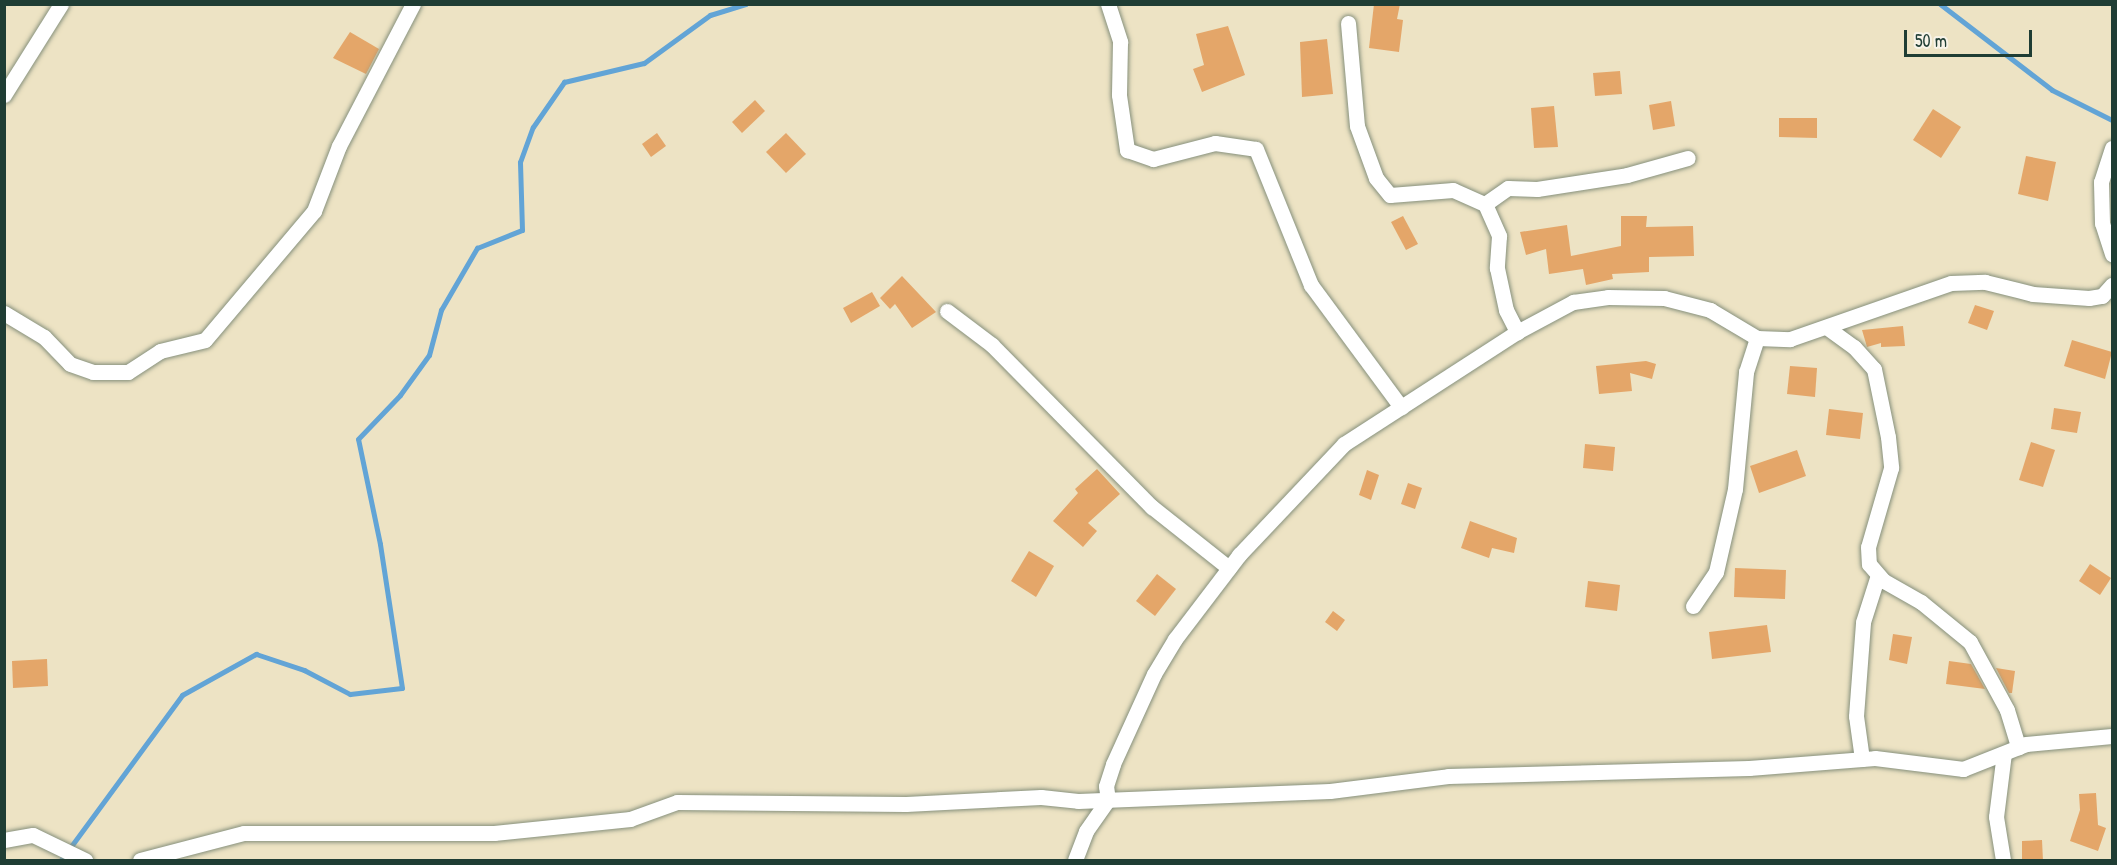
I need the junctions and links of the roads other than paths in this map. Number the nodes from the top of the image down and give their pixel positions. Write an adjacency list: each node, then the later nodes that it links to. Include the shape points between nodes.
1 (61, 4): 5 (street)
2 (413, 4): 12 (street, via 339,146 314,211 205,340 160,351 129,372 93,372 70,364 44,337)
3 (1108, 4): 16 (street, via 1120,42 1119,95 1127,150 1153,159 1215,143 1256,149 1311,285)
4 (1348, 23): 8 (street, via 1357,126 1376,178 1390,195 1453,190)
5 (4, 95)
6 (2112, 148): 9 (street, via 2101,182 2102,223)
7 (1688, 158): 8 (street, via 1627,176 1538,189 1508,188)
8 (1485, 204): 14 (street, via 1499,236 1497,268 1506,310)
9 (2112, 254)
10 (2112, 285): 13 (street, via 2102,296 2089,298 2033,294 1985,282 1951,283)
11 (947, 311): 17 (street, via 992,345 1152,507)
12 (4, 313)
13 (1829, 329): 15 (street, via 1790,339); 18 (street, via 1854,347 1874,369 1880,396 1891,468 1868,547 1869,564)
14 (1517, 332): 15 (street, via 1573,302 1664,298 1710,310); 16 (street)
15 (1757, 338): 19 (street, via 1746,372 1735,489 1716,572)
16 (1401, 407): 17 (street, via 1344,444)
17 (1229, 568): 23 (street, via 1175,639 1154,674 1113,764 1106,786)
18 (1878, 575): 21 (street, via 1921,602 1970,642 2007,710); 22 (street, via 1863,621 1856,716)
19 (1693, 606)
20 (2112, 736): 21 (street)
21 (2011, 750): 22 (street, via 1963,769); 28 (street, via 1996,817)
22 (1862, 759): 23 (street, via 1749,768 1448,776 1330,791)
23 (1108, 800): 26 (street, via 1041,797 906,804 677,802 630,819 494,833 244,833); 27 (street, via 1086,831)
24 (4, 840): 25 (street, via 33,835)
25 (85, 861)
26 (140, 861)
27 (1075, 861)
28 (2003, 861)

